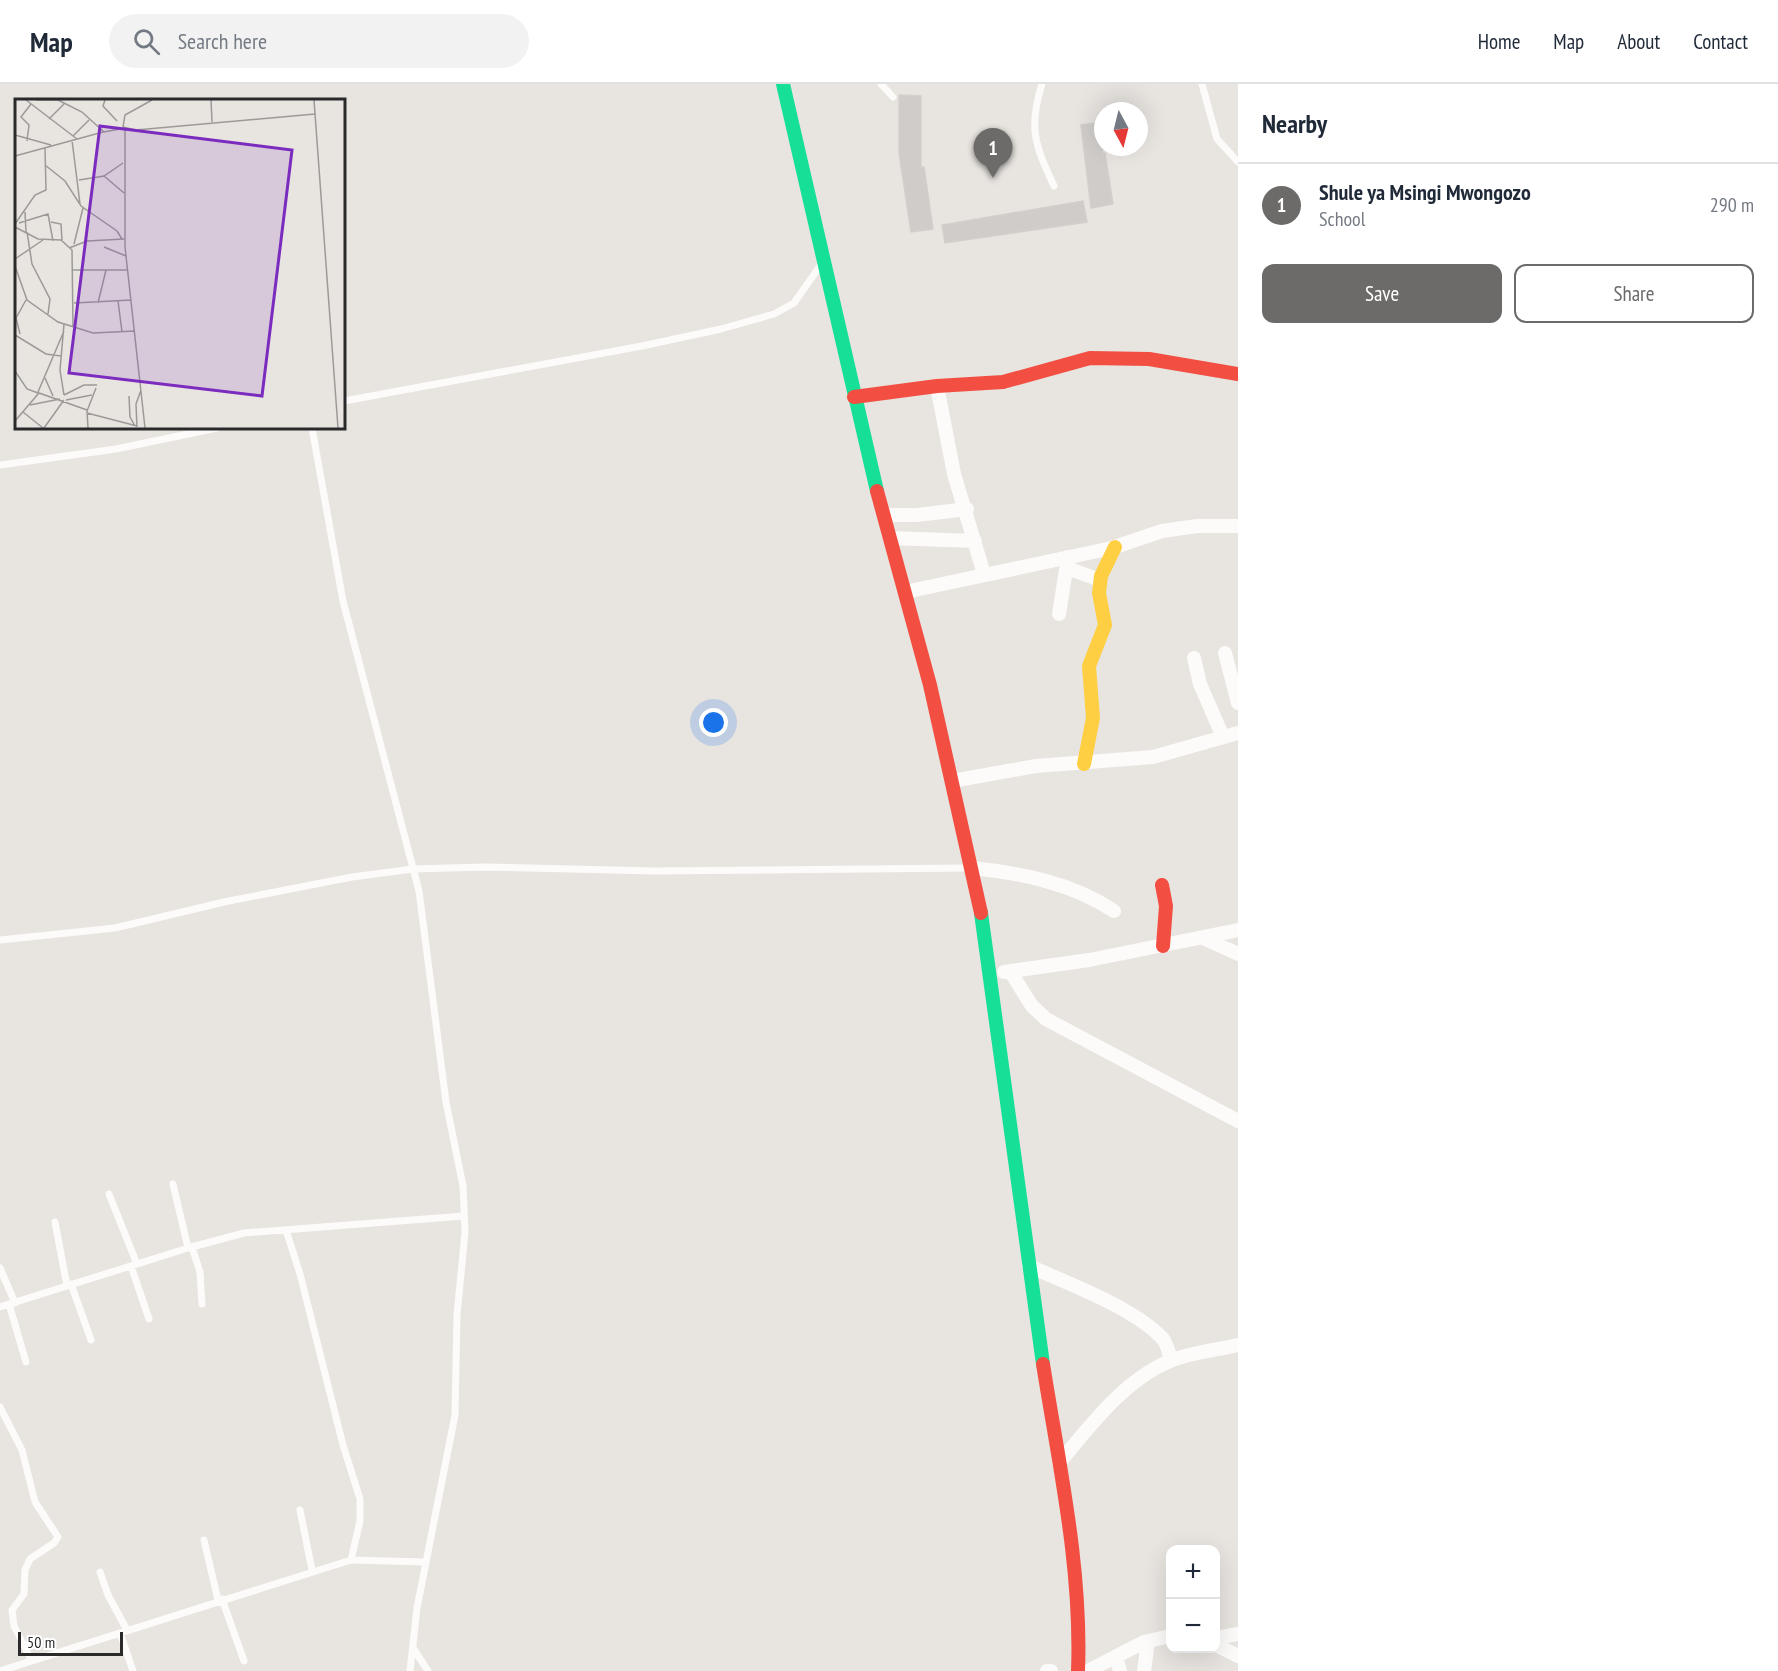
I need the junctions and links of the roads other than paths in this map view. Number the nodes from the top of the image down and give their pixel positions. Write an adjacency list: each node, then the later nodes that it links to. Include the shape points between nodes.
1 (783, 84): 8 (street)
2 (881, 84): 5 (lane)
3 (1042, 84): 7 (lane, via 1033,119 1041,158)
4 (1202, 84): 6 (lane, via 1217,139)
5 (893, 97)
6 (1238, 162)
7 (1054, 186)
8 (824, 259): 11 (street); 12 (lane, via 794,303 774,314 642,346)
9 (1238, 374): 10 (street, via 1197,365 1090,358 1003,382)
10 (937, 386): 11 (street); 16 (street, via 954,474)
11 (854, 397): 17 (street)
12 (345, 401)
13 (213, 429): 15 (lane, via 116,449)
14 (312, 429): 35 (lane, via 343,601)
15 (0, 465)
16 (966, 509): 17 (street); 20 (street)
17 (884, 515): 19 (street)
18 (1238, 526): 21 (street, via 1162,531)
19 (890, 538): 20 (street); 25 (street)
20 (975, 541): 23 (street)
21 (1115, 547): 22 (street); 24 (street)
22 (1067, 563): 23 (street); 24 (street); 26 (street)
23 (984, 574): 25 (street)
24 (1100, 580): 32 (street, via 1105,625 1089,666 1093,718)
25 (905, 592): 33 (street)
26 (1059, 614)
27 (1225, 653): 29 (street)
28 (1194, 658): 31 (street, via 1200,684)
29 (1238, 703)
30 (1238, 733): 31 (street)
31 (1223, 737): 32 (street, via 1154,757)
32 (1084, 764): 33 (street, via 1036,766)
33 (952, 781): 34 (street)
34 (971, 868): 35 (lane); 37 (street, via 1030,877 1084,893); 44 (street)
35 (413, 869): 40 (lane, via 224,902 115,928); 48 (lane, via 446,1102 463,1186)
36 (1162, 885): 41 (street, via 1166,906)
37 (1114, 911)
38 (1238, 930): 39 (street)
39 (1203, 938): 41 (street); 42 (street)
40 (0, 940)
41 (1163, 946): 43 (street)
42 (1238, 954)
43 (1010, 971): 44 (street); 45 (street, via 1032,1006 1046,1019)
44 (990, 973): 53 (street)
45 (1238, 1121)
46 (173, 1184): 51 (lane)
47 (109, 1194): 52 (lane)
48 (464, 1216): 50 (lane); 69 (lane, via 455,1415)
49 (55, 1222): 55 (lane)
50 (286, 1230): 51 (lane, via 244,1233); 68 (lane, via 360,1499 360,1521)
51 (190, 1247): 52 (lane); 57 (lane, via 200,1272)
52 (134, 1265): 55 (lane); 59 (lane)
53 (1029, 1266): 62 (street, via 1149,1325 1165,1341); 65 (street)
54 (0, 1268): 56 (lane)
55 (69, 1285): 56 (lane); 60 (lane)
56 (12, 1304): 58 (lane); 63 (lane)
57 (202, 1304)
58 (0, 1307)
59 (149, 1319)
60 (91, 1340)
61 (1238, 1345): 62 (street)
62 (1172, 1360): 65 (street, via 1146,1374 1120,1396)
63 (26, 1362)
64 (0, 1407): 83 (lane, via 22,1450 36,1502 58,1537 30,1559 25,1570 24,1594 12,1610 14,1626)
65 (1059, 1463): 89 (street, via 1072,1558)
66 (300, 1510): 70 (lane)
67 (204, 1540): 72 (lane)
68 (351, 1560): 69 (lane); 70 (lane)
69 (425, 1562): 79 (lane)
70 (312, 1570): 72 (lane)
71 (100, 1572): 73 (lane)
72 (220, 1600): 73 (lane); 82 (lane)
73 (124, 1631): 83 (lane); 86 (lane)
74 (1238, 1634): 76 (street)
75 (1166, 1637): 77 (street)
76 (1220, 1637)
77 (1148, 1641): 80 (street); 92 (street)
78 (1220, 1647): 81 (street)
79 (412, 1648): 87 (lane); 88 (lane)
80 (1116, 1656): 90 (street); 91 (street)
81 (1238, 1656)
82 (244, 1661)
83 (29, 1662): 84 (lane); 85 (lane)
84 (0, 1671)
85 (28, 1671)
86 (133, 1671)
87 (410, 1671)
88 (428, 1671)
89 (1078, 1671)
90 (1088, 1671)
91 (1120, 1671)
92 (1144, 1671)

